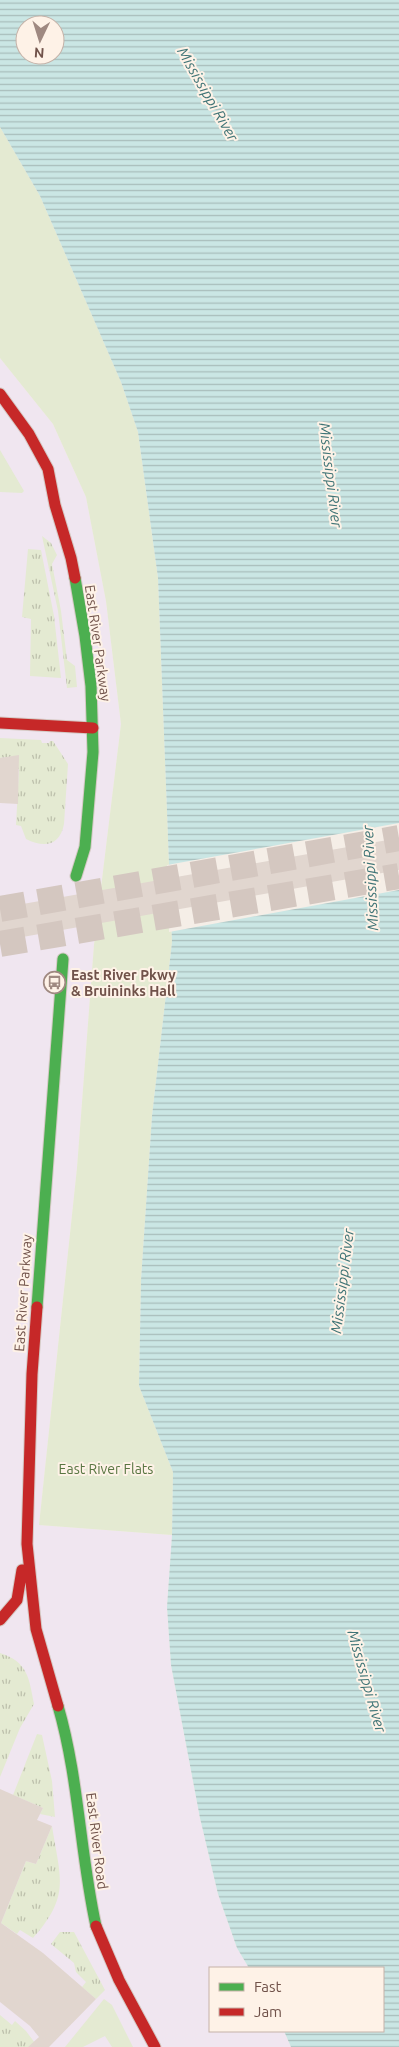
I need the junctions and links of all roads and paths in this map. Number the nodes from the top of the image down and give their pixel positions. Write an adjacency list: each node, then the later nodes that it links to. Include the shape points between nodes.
1 (0, 394): 3 (street, East River Parkway, via 29,434 48,469)
2 (40, 485): 3 (street, East River Parkway)
3 (55, 505): 5 (street, East River Parkway, via 71,558 85,636)
4 (0, 723): 5 (street)
5 (93, 728): 6 (street, East River Parkway, via 86,847)
6 (76, 876)
7 (63, 959): 8 (street, East River Parkway, via 33,1356)
8 (27, 1544): 9 (street, via 17,1600); 10 (street, East River Parkway)
9 (0, 1620)
10 (31, 1630): 11 (street, East River Road, via 66,1732 86,1886 97,1930 118,1980)
11 (155, 2047)

